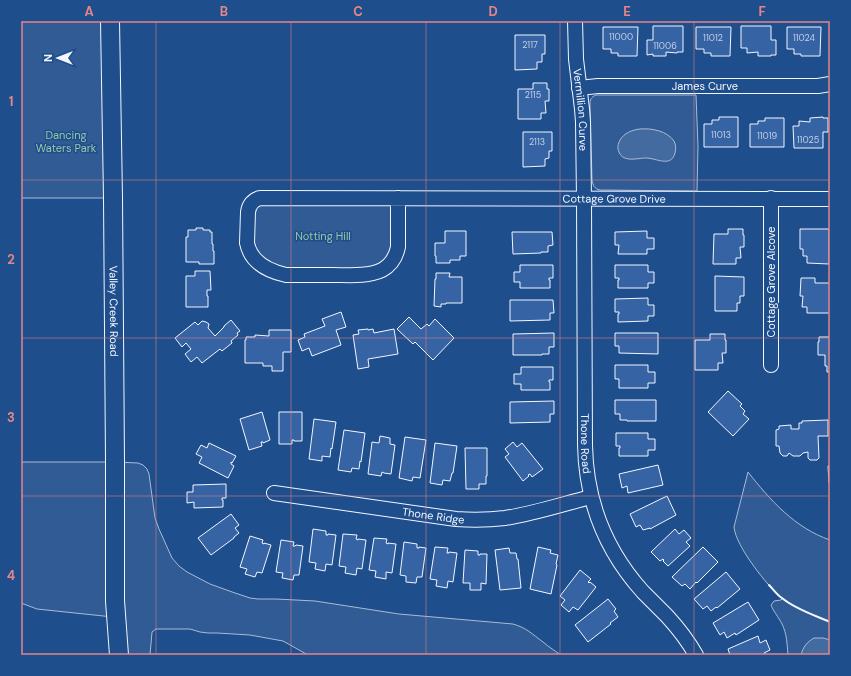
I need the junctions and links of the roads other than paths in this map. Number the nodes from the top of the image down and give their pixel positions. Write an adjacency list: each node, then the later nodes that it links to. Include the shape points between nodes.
1 (110, 21): 12 (main road, Valley Creek Road)
2 (575, 21): 4 (street, Vermillion Curve)
3 (830, 84): 4 (street, James Curve)
4 (579, 88): 7 (street, Vermillion Curve, via 583,117)
5 (398, 198): 5 (street, Cottage Grove Drive, via 254,200 248,212 248,248 254,259 265,268 286,275 351,275 382,270 392,261 398,248); 7 (street, Cottage Grove Drive)
6 (771, 198): 7 (street, Cottage Grove Drive); 8 (street, Cottage Grove Drive); 9 (street, Cottage Grove Alcove)
7 (584, 199): 11 (street, Thone Road, via 585,456)
8 (830, 199)
9 (771, 365)
10 (274, 493): 11 (street, Thone Ridge, via 456,519 481,520 518,516)
11 (591, 497): 15 (street, Thone Road, via 601,526 619,561 675,624)
12 (115, 601): 13 (main road, Valley Creek Road); 14 (main road, Valley Creek Road)
13 (108, 655)
14 (119, 655)
15 (696, 655)

